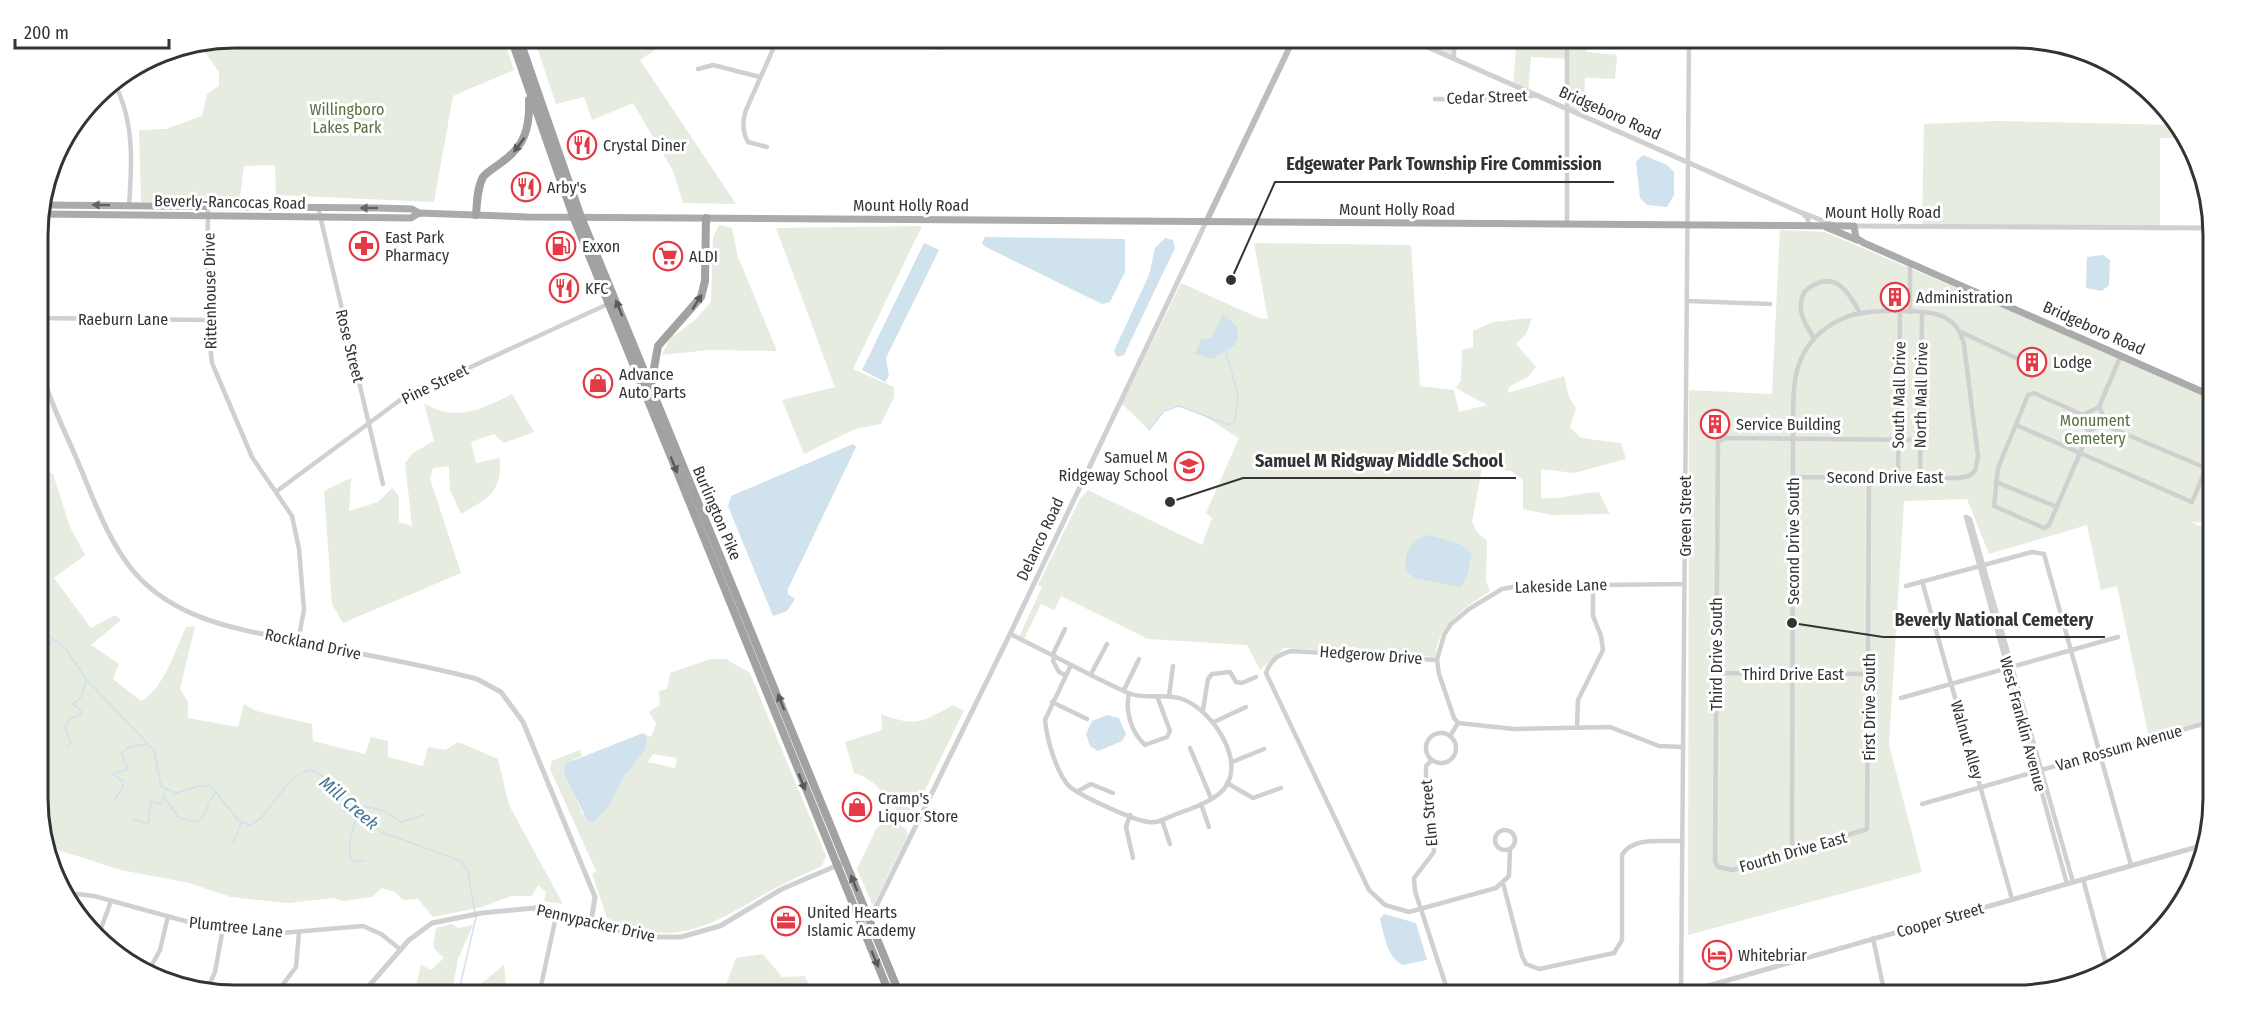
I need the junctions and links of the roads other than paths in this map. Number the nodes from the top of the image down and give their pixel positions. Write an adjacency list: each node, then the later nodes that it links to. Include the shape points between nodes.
1 (514, 48): 12 (highway, Burlington Pike)
2 (522, 48): 30 (highway, Burlington Pike)
3 (773, 48): 11 (street)
4 (1288, 48): 32 (main road, Delanco Road)
5 (1430, 48): 9 (street, Bridgeboro Road)
6 (1454, 48): 9 (street)
7 (1568, 48): 16 (street)
8 (1689, 48): 18 (street, Green Street)
9 (1454, 58): 14 (street, Bridgeboro Road)
10 (698, 69): 11 (street, via 713,65)
11 (760, 77): 17 (street, via 743,128 748,142)
12 (528, 89): 27 (highway, one-way to 27, via 529,121 524,139 484,177); 30 (highway, Burlington Pike)
13 (117, 90): 20 (street, via 130,130)
14 (1538, 95): 15 (street, Cedar Street, via 1509,100); 16 (street, Bridgeboro Road)
15 (1435, 99)
16 (1567, 108): 18 (street, Bridgeboro Road); 33 (street)
17 (767, 147)
18 (1688, 164): 24 (street, Bridgeboro Road); 34 (street, Green Street)
19 (51, 205): 20 (main road, Beverly-Rancocas Road, one-way to 19)
20 (129, 206): 21 (main road, Beverly-Rancocas Road); 26 (street)
21 (208, 206): 22 (main road, Beverly-Rancocas Road); 28 (street, Rittenhouse Drive)
22 (318, 207): 23 (main road, Beverly-Rancocas Road, one-way to 22, via 412,209); 29 (street, Rose Street)
23 (419, 213): 27 (main road, Beverly-Rancocas Road); 29 (main road, Beverly-Rancocas Road, via 411,218)
24 (1802, 213): 35 (street); 37 (street, Bridgeboro Road)
25 (49, 214): 26 (main road, Beverly-Rancocas Road)
26 (128, 215): 28 (main road, Beverly-Rancocas Road)
27 (476, 215): 30 (main road, Beverly-Rancocas Road)
28 (208, 216): 29 (main road, Beverly-Rancocas Road); 50 (street, Rittenhouse Drive)
29 (319, 217): 62 (street, Rose Street)
30 (577, 217): 31 (main road, Mount Holly Road); 43 (highway, Burlington Pike); 57 (highway, Burlington Pike, one-way to 30)
31 (706, 218): 32 (main road, Mount Holly Road); 57 (highway, one-way to 31, via 658,346 701,297)
32 (1207, 220): 33 (main road, Mount Holly Road); 86 (street, Delanco Road)
33 (1567, 223): 34 (main road, Mount Holly Road)
34 (1688, 224): 35 (main road, Mount Holly Road); 42 (street, Green Street)
35 (1809, 225): 36 (main road, Mount Holly Road)
36 (1820, 225): 37 (main road, Mount Holly Road); 40 (main road, Bridgeboro Road)
37 (1835, 225): 38 (main road, Mount Holly Road)
38 (1854, 226): 39 (street, Mount Holly Road); 40 (main road, via 1856,238)
39 (2202, 228)
40 (1864, 243): 41 (main road, Bridgeboro Road)
41 (1910, 263): 46 (street); 55 (main road, Bridgeboro Road)
42 (1687, 301): 44 (street); 83 (street, Green Street)
43 (608, 304): 62 (street, Pine Street, via 419,391); 143 (highway, Burlington Pike, one-way to 143)
44 (1770, 304)
45 (1900, 312): 46 (street, Second Drive South); 48 (street, Second Drive South); 67 (street, South Mall Drive)
46 (1910, 312): 47 (street, Second Drive South)
47 (1922, 312): 51 (street, via 1942,316); 68 (street, North Mall Drive)
48 (1860, 313): 52 (street, Second Drive South, via 1846,317); 52 (street, via 1839,284 1816,282 1805,291 1800,308)
49 (48, 319): 50 (street, Raeburn Lane)
50 (207, 320): 78 (street, Rittenhouse Drive, via 212,363 252,457)
51 (1961, 332): 53 (street); 54 (street)
52 (1814, 338): 66 (street, Second Drive South, via 1796,371)
53 (1976, 340): 54 (street); 56 (street)
54 (1965, 350): 75 (street, Second Drive East, via 1978,456 1975,471 1959,478)
55 (2121, 355): 59 (main road, Bridgeboro Road); 60 (street)
56 (2018, 359)
57 (651, 386): 142 (highway, Burlington Pike, one-way to 57)
58 (48, 389): 88 (street, Rockland Drive, via 107,529 134,572 170,603 196,616)
59 (2203, 392)
60 (2099, 407): 61 (street); 63 (street)
61 (2083, 415): 64 (street, via 2034,393 2028,395); 65 (street, via 2083,425)
62 (369, 421): 77 (street, Rose Street); 78 (street, Pine Street)
63 (2102, 424): 65 (street); 70 (street)
64 (2016, 425): 69 (street); 76 (street)
65 (2089, 431): 69 (street)
66 (1793, 439): 67 (street); 72 (street, Second Drive South); 97 (street, Third Drive South, via 1720,439)
67 (1899, 440): 68 (street); 74 (street, South Mall Drive)
68 (1920, 440): 75 (street, North Mall Drive)
69 (2080, 453): 71 (street, via 2192,502); 79 (street)
70 (2203, 467)
71 (2203, 475)
72 (1793, 477): 73 (street, Second Drive East); 99 (street, Second Drive South)
73 (1869, 477): 74 (street, Second Drive East); 100 (street, First Drive South)
74 (1898, 477): 75 (street, Second Drive East)
75 (1920, 477)
76 (1996, 482): 79 (street); 79 (street, via 1994,506 2040,527 2049,525)
77 (384, 484)
78 (277, 491): 88 (street, Rittenhouse Drive, via 292,516 299,549 304,610)
79 (2057, 507)
80 (1981, 566): 80 (street, West Franklin Avenue, via 1970,519 1966,517); 81 (street); 90 (street, via 2040,552 2046,556); 96 (street, West Franklin Avenue)
81 (1922, 581): 84 (street); 103 (street, Walnut Alley)
82 (1593, 584): 83 (street, Lakeside Lane); 93 (street, Lakeside Lane, via 1502,589 1451,624); 115 (street, via 1593,616 1603,650 1578,700)
83 (1684, 584): 117 (street, Green Street)
84 (1906, 586)
85 (1065, 629): 91 (street)
86 (1010, 634): 91 (street); 155 (street, Delanco Road)
87 (2118, 637): 90 (street)
88 (298, 641): 156 (street, Rockland Drive, via 466,676 501,692 523,722 595,897)
89 (1107, 644): 98 (street)
90 (2071, 650): 96 (street); 120 (street)
91 (1054, 655): 94 (street); 101 (street, via 1059,672)
92 (1139, 659): 104 (street)
93 (1437, 660): 113 (street, Hedgerow Drive); 152 (street, Hedgerow Drive, via 1291,651 1277,655 1266,673 1369,890 1385,905 1409,912)
94 (1071, 665): 98 (street); 101 (street)
95 (1173, 666): 106 (street)
96 (2010, 668): 103 (street); 123 (street, West Franklin Avenue)
97 (1716, 673): 99 (street, Third Drive East); 145 (street, Third Drive South, via 1714,861)
98 (1091, 674): 104 (street)
99 (1793, 674): 100 (street, Third Drive East); 140 (street, Second Drive South)
100 (1870, 674): 135 (street, First Drive South)
101 (1065, 675): 108 (street)
102 (1256, 677): 110 (street, via 1242,684 1230,672 1212,674)
103 (1951, 684): 107 (street); 126 (street, Walnut Alley)
104 (1126, 692): 105 (street); 105 (street, via 1129,719 1145,745 1167,737 1170,731)
105 (1157, 696): 106 (street)
106 (1169, 696): 110 (street)
107 (1901, 698)
108 (1053, 702): 111 (street); 127 (street, via 1045,720 1046,730 1062,775)
109 (1246, 708): 112 (street)
110 (1203, 710): 112 (street)
111 (1086, 719)
112 (1214, 722): 122 (street)
113 (1458, 723): 115 (street, via 1514,729); 116 (street, Elm Street)
114 (2203, 724): 120 (street, Van Rossum Avenue)
115 (1577, 728): 117 (street, via 1610,727 1659,746)
116 (1450, 736): 121 (street, Elm Street, via 1437,734 1430,739 1427,752); 121 (street, Elm Street, via 1455,744 1453,758 1441,763)
117 (1683, 747): 136 (street, Green Street)
118 (1190, 748): 129 (street)
119 (1264, 749): 122 (street)
120 (2099, 754): 123 (street, Van Rossum Avenue); 144 (street)
121 (1432, 760): 152 (street, Elm Street, via 1426,766 1426,776 1434,852 1414,878)
122 (1233, 762): 124 (street)
123 (2038, 771): 126 (street, Van Rossum Avenue); 148 (street, West Franklin Avenue)
124 (1227, 783): 125 (street, via 1253,798); 129 (street)
125 (1281, 788)
126 (1980, 788): 131 (street, Van Rossum Avenue); 150 (street, Walnut Alley)
127 (1078, 791): 128 (street, via 1091,784); 132 (street)
128 (1113, 793)
129 (1211, 798): 130 (street)
130 (1201, 804): 133 (street); 134 (street)
131 (1922, 804)
132 (1130, 815): 133 (street, via 1149,822); 141 (street, via 1126,827)
133 (1162, 820): 137 (street)
134 (1209, 827)
135 (1867, 829): 140 (street, Fourth Drive East)
136 (1682, 841): 147 (street, via 1627,846 1622,855 1622,940 1614,953 1539,969 1526,964); 171 (street, Green Street)
137 (1170, 844)
138 (2197, 847): 144 (street, Cooper Street)
139 (1510, 849): 139 (street, via 1503,850 1495,843 1500,831 1507,829 1515,835 1515,845); 147 (street, via 1510,870)
140 (1792, 852): 145 (street, Fourth Drive East, via 1733,870)
141 (1133, 858)
142 (845, 862): 143 (street, Pennypacker Drive); 155 (highway, Burlington Pike, one-way to 142)
143 (836, 866): 156 (street, Pennypacker Drive, via 782,889 729,921 691,935 640,937); 168 (highway, Burlington Pike, one-way to 168)
144 (2131, 866): 146 (street, Cooper Street)
145 (1718, 867)
146 (2083, 879): 148 (street, Cooper Street); 162 (street)
147 (1503, 883): 152 (street)
148 (2070, 883): 150 (street, Cooper Street)
149 (75, 894): 151 (street, Plumtree Lane)
150 (2012, 899): 160 (street, Cooper Street)
151 (111, 901): 154 (street, Plumtree Lane); 157 (street)
152 (1422, 908): 170 (street, Elm Street)
153 (557, 912): 156 (street, Pennypacker Drive); 161 (street, Pennypacker Drive, via 535,908 472,915 424,927); 167 (street)
154 (168, 916): 158 (street, Plumtree Lane); 163 (street, via 160,950)
155 (869, 921): 169 (highway, Burlington Pike)
156 (591, 922)
157 (101, 928)
158 (223, 928): 159 (street, Plumtree Lane); 164 (street)
159 (298, 932): 161 (street, Plumtree Lane, via 363,926 381,934); 165 (street, via 296,967)
160 (1873, 938): 172 (street, Cooper Street); 173 (street)
161 (400, 950): 166 (street, Pennypacker Drive)
162 (2105, 962)
163 (152, 965)
164 (210, 983)
165 (283, 985)
166 (370, 985)
167 (541, 985)
168 (886, 985)
169 (896, 985)
170 (1447, 985)
171 (1678, 985)
172 (1709, 985)
173 (1883, 985)

